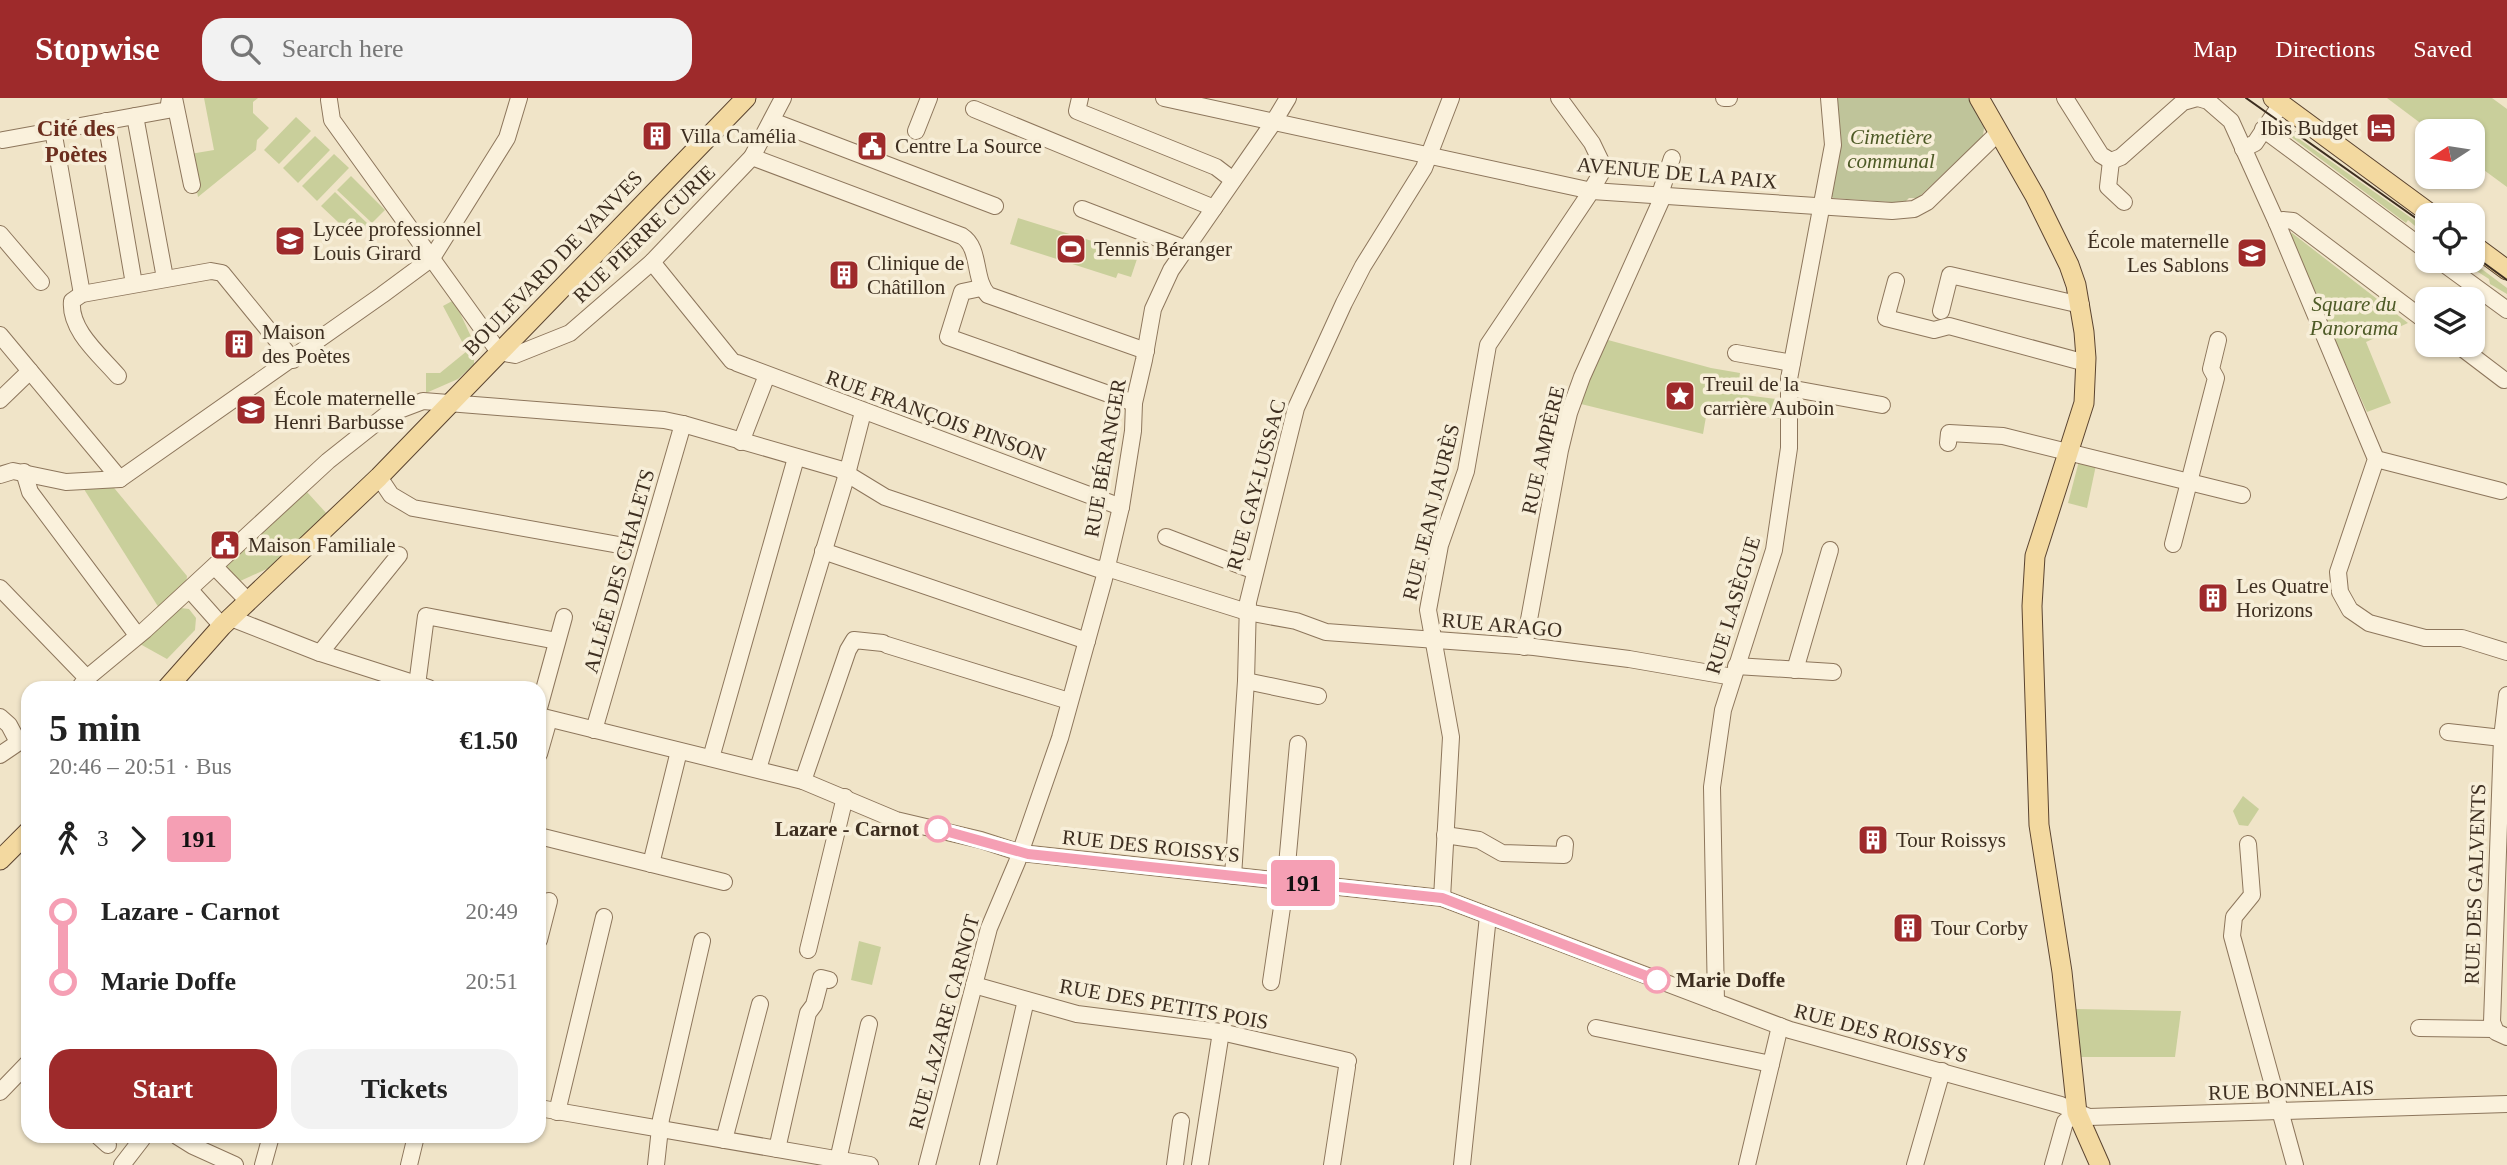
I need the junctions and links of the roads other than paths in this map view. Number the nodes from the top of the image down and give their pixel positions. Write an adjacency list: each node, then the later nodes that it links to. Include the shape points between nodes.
1 (172, 98): 18 (street, via 168,110); 33 (street)
2 (746, 98): 63 (main road, BOULEVARD DE VANVES)
3 (783, 98): 20 (street, RUE PIERRE CURIE)
4 (929, 98): 24 (street)
5 (1080, 98): 32 (street, via 1077,111 1216,167)
6 (1164, 98): 21 (street, AVENUE DE LA PAIX)
7 (1288, 98): 21 (street, RUE BÉRANGER)
8 (1451, 98): 28 (street, RUE GAY-LUSSAC)
9 (1559, 98): 34 (street, RUE JEAN JAURÈS, via 1604,168)
10 (1829, 98): 39 (street, RUE LASÈGUE, via 1833,145)
11 (1979, 98): 25 (main road)
12 (2065, 98): 31 (street, via 2101,155)
13 (2198, 98): 27 (street, via 2226,115); 31 (street, via 2183,102 2121,158)
14 (326, 99): 47 (street, via 332,120)
15 (523, 99): 47 (street, via 508,134)
16 (2277, 101): 22 (street); 37 (main road)
17 (974, 108): 40 (street)
18 (135, 116): 19 (street); 51 (street)
19 (106, 121): 23 (street); 54 (street)
20 (772, 121): 29 (street, RUE PIERRE CURIE); 38 (street)
21 (1273, 123): 28 (street, AVENUE DE LA PAIX); 32 (street, RUE BÉRANGER)
22 (2263, 129): 27 (street, via 2255,143); 44 (street)
23 (53, 130): 26 (street); 56 (street)
24 (916, 131)
25 (1998, 133): 39 (street, AVENUE DE LA PAIX, via 1920,206 1892,211); 57 (main road, via 2069,265)
26 (3, 139)
27 (2243, 149): 42 (street)
28 (1428, 156): 34 (street, AVENUE DE LA PAIX); 103 (street, RUE GAY-LUSSAC, via 1363,266 1296,408)
29 (752, 157): 48 (street, RUE PIERRE CURIE); 55 (street, via 962,236 972,246)
30 (1672, 158): 35 (street, RUE AMPÈRE)
31 (2111, 161): 36 (street, via 2108,187)
32 (1233, 180): 40 (street, RUE BÉRANGER)
33 (192, 186)
34 (1591, 191): 35 (street, AVENUE DE LA PAIX); 113 (street, RUE JEAN JAURÈS, via 1488,345 1466,471 1440,545 1428,607)
35 (1662, 194): 39 (street, AVENUE DE LA PAIX); 114 (street, RUE AMPÈRE, via 1569,413)
36 (2123, 202)
37 (2416, 203)
38 (995, 206)
39 (1821, 206): 68 (street, RUE LASÈGUE)
40 (1214, 208): 45 (street, RUE BÉRANGER)
41 (1082, 209): 45 (street)
42 (2277, 223): 60 (street, via 2293,221); 85 (street)
43 (0, 234): 53 (street)
44 (2415, 242)
45 (1186, 249): 64 (street, RUE BÉRANGER, via 1153,309)
46 (2485, 255): 49 (main road)
47 (432, 258): 63 (street); 67 (street)
48 (652, 262): 63 (street, RUE PIERRE CURIE, via 570,333 515,355); 71 (street, RUE FRANÇOIS PINSON, via 735,362)
49 (2507, 271)
50 (2456, 273): 58 (street)
51 (165, 278): 54 (street); 67 (street, via 222,273)
52 (1896, 281): 69 (street, via 1885,318 1934,330 1949,326)
53 (41, 282)
54 (134, 284): 56 (street)
55 (981, 288): 64 (street, via 988,295); 77 (street, via 962,292 948,337)
56 (82, 294): 72 (street, via 72,301 78,329)
57 (2081, 305): 59 (street, via 1950,275); 69 (main road)
58 (2507, 310)
59 (1941, 311)
60 (2415, 313)
61 (0, 335): 70 (street)
62 (2218, 340): 91 (street, via 2211,369 2216,378)
63 (499, 352): 76 (main road, BOULEVARD DE VANVES)
64 (1146, 352): 77 (street, RUE BÉRANGER)
65 (1736, 353): 68 (street)
66 (2474, 357): 73 (street)
67 (293, 360): 90 (street)
68 (1792, 363): 74 (street, RUE LASÈGUE)
69 (2086, 363): 83 (main road, via 2084,403)
70 (30, 371): 75 (street); 90 (street)
71 (766, 374): 79 (street, RUE FRANÇOIS PINSON); 81 (street)
72 (118, 376)
73 (2506, 382)
74 (1789, 388): 78 (street); 118 (street, RUE LASÈGUE, via 1789,448 1774,550)
75 (0, 400)
76 (449, 402): 80 (street, RUE ARAGO); 89 (main road, BOULEVARD DE VANVES); 101 (street, RUE ARAGO, via 424,401 392,412 328,461)
77 (1133, 403): 94 (street, RUE BÉRANGER)
78 (1882, 405)
79 (863, 412): 87 (street); 94 (street, RUE FRANÇOIS PINSON)
80 (683, 424): 81 (street, RUE ARAGO); 133 (street, ALLÉE DES CHALETS)
81 (741, 442): 84 (street, RUE ARAGO)
82 (1948, 443): 83 (street, via 1949,433 2003,436)
83 (2069, 453): 91 (street); 182 (main road, via 2035,556 2032,606 2039,825 2062,972)
84 (796, 458): 87 (street, RUE ARAGO); 140 (street)
85 (2376, 458): 92 (street); 115 (street, via 2339,572 2340,593 2350,610 2370,623 2425,638 2462,638)
86 (24, 472): 88 (street); 90 (street, via 66,482); 110 (street, via 30,492)
87 (847, 474): 99 (street); 102 (street, RUE ARAGO, via 886,497 1098,569)
88 (0, 475)
89 (379, 477): 97 (street, via 391,495 413,508); 106 (main road, BOULEVARD DE VANVES)
90 (120, 479)
91 (2188, 483): 93 (street); 96 (street)
92 (2501, 492)
93 (2242, 495)
94 (1121, 507): 102 (street, RUE BÉRANGER)
95 (1167, 537): 103 (street)
96 (2173, 544)
97 (619, 545)
98 (1830, 550): 117 (street)
99 (823, 551): 112 (street); 141 (street)
100 (400, 555): 116 (street)
101 (215, 566): 104 (street, RUE ARAGO); 106 (street)
102 (1107, 568): 107 (street, RUE ARAGO); 112 (street, RUE BÉRANGER)
103 (1255, 570): 107 (street, RUE GAY-LUSSAC)
104 (195, 584): 109 (street); 110 (street, RUE ARAGO)
105 (0, 588): 121 (street)
106 (248, 601): 109 (main road, BOULEVARD DE VANVES)
107 (1247, 612): 113 (street, RUE ARAGO, via 1326,632); 125 (street, RUE GAY-LUSSAC)
108 (564, 617): 111 (street)
109 (226, 622): 116 (street); 123 (main road, BOULEVARD DE VANVES)
110 (137, 635): 122 (street, RUE ARAGO)
111 (557, 641): 124 (street, via 426,616); 126 (street)
112 (1087, 641): 129 (street, RUE BÉRANGER)
113 (1434, 641): 114 (street, RUE ARAGO); 144 (street, RUE JEAN JAURÈS, via 1451,737)
114 (1524, 647): 118 (street, RUE ARAGO)
115 (2507, 652)
116 (320, 653): 120 (street)
117 (1796, 670): 118 (street, RUE ARAGO); 119 (street, RUE ARAGO)
118 (1735, 671): 166 (street, RUE LASÈGUE, via 1723,710 1712,787)
119 (1833, 672)
120 (379, 680)
121 (81, 681)
122 (85, 681)
123 (173, 681)
124 (423, 681)
125 (1246, 681): 128 (street); 152 (street, RUE GAY-LUSSAC)
126 (546, 695)
127 (2507, 695): 132 (street, RUE DES GALVENTS)
128 (1318, 696)
129 (1069, 701): 142 (street, via 885,644 854,640); 149 (street, RUE BÉRANGER)
130 (546, 715): 133 (street, RUE DES ROISSYS)
131 (0, 717): 135 (street)
132 (2504, 729): 134 (street); 173 (street, RUE DES GALVENTS, via 2491,1022)
133 (594, 730): 138 (street, RUE DES ROISSYS)
134 (2448, 732)
135 (21, 738)
136 (21, 744): 139 (street)
137 (1298, 744): 153 (street)
138 (678, 751): 140 (street, RUE DES ROISSYS); 151 (street)
139 (0, 755)
140 (710, 758): 141 (street, RUE DES ROISSYS)
141 (758, 769): 142 (street, RUE DES ROISSYS)
142 (803, 781): 143 (street, RUE DES ROISSYS)
143 (845, 797): 149 (street, RUE DES ROISSYS, via 896,820); 161 (street)
144 (1445, 835): 147 (street, via 1479,840 1502,853 1564,856); 155 (street, RUE JEAN JAURÈS)
145 (546, 838): 151 (street)
146 (21, 839): 150 (main road)
147 (1565, 844)
148 (2248, 844): 180 (street, via 2252,895 2234,918 2232,936)
149 (1021, 853): 152 (street, RUE DES ROISSYS); 164 (street, RUE LAZARE CARNOT, via 989,928)
150 (0, 860)
151 (651, 864): 154 (street)
152 (1233, 876): 153 (street, RUE DES ROISSYS)
153 (1286, 881): 155 (street, RUE DES ROISSYS); 163 (street)
154 (724, 882)
155 (1442, 898): 158 (street, RUE DES ROISSYS)
156 (549, 901): 157 (street)
157 (546, 913)
158 (1488, 916): 166 (street, RUE DES ROISSYS); 203 (street)
159 (604, 917): 181 (street)
160 (702, 941): 184 (street)
161 (808, 950)
162 (829, 980): 190 (street, via 821,978 808,1013)
163 (1270, 982)
164 (974, 985): 165 (street, RUE DES PETITS POIS); 198 (street, RUE LAZARE CARNOT)
165 (1026, 1000): 172 (street, RUE DES PETITS POIS, via 1077,1014); 199 (street)
166 (1716, 1002): 169 (street, RUE DES ROISSYS)
167 (760, 1004): 185 (street)
168 (869, 1024): 191 (street)
169 (1780, 1027): 174 (street); 175 (street, RUE DES ROISSYS)
170 (1596, 1028): 174 (street)
171 (2419, 1028): 173 (street)
172 (1220, 1032): 201 (street); 202 (street, RUE DES PETITS POIS, via 1348,1064)
173 (2500, 1033)
174 (1771, 1064): 204 (street)
175 (1942, 1071): 182 (street, RUE DES ROISSYS); 205 (street)
176 (21, 1073): 177 (street)
177 (0, 1092)
178 (2507, 1104): 180 (street, RUE BONNELAIS)
179 (546, 1110): 181 (street)
180 (2280, 1110): 182 (street, RUE BONNELAIS, via 2090,1117); 208 (street)
181 (557, 1112): 184 (street)
182 (2077, 1113): 206 (street, via 2065,1122); 207 (main road)
183 (1181, 1121): 200 (street)
184 (660, 1129): 185 (street); 196 (street)
185 (724, 1140): 190 (street)
186 (139, 1143): 193 (street)
187 (188, 1143): 192 (street)
188 (269, 1143): 194 (street)
189 (414, 1143): 195 (street)
190 (777, 1149): 191 (street)
191 (838, 1160): 197 (street)
192 (234, 1164)
193 (122, 1165)
194 (262, 1165)
195 (409, 1165)
196 (656, 1165)
197 (870, 1165)
198 (927, 1165)
199 (988, 1165)
200 (1175, 1165)
201 (1200, 1165)
202 (1332, 1165)
203 (1462, 1165)
204 (1747, 1165)
205 (1915, 1165)
206 (2053, 1165)
207 (2101, 1165)
208 (2295, 1165)

